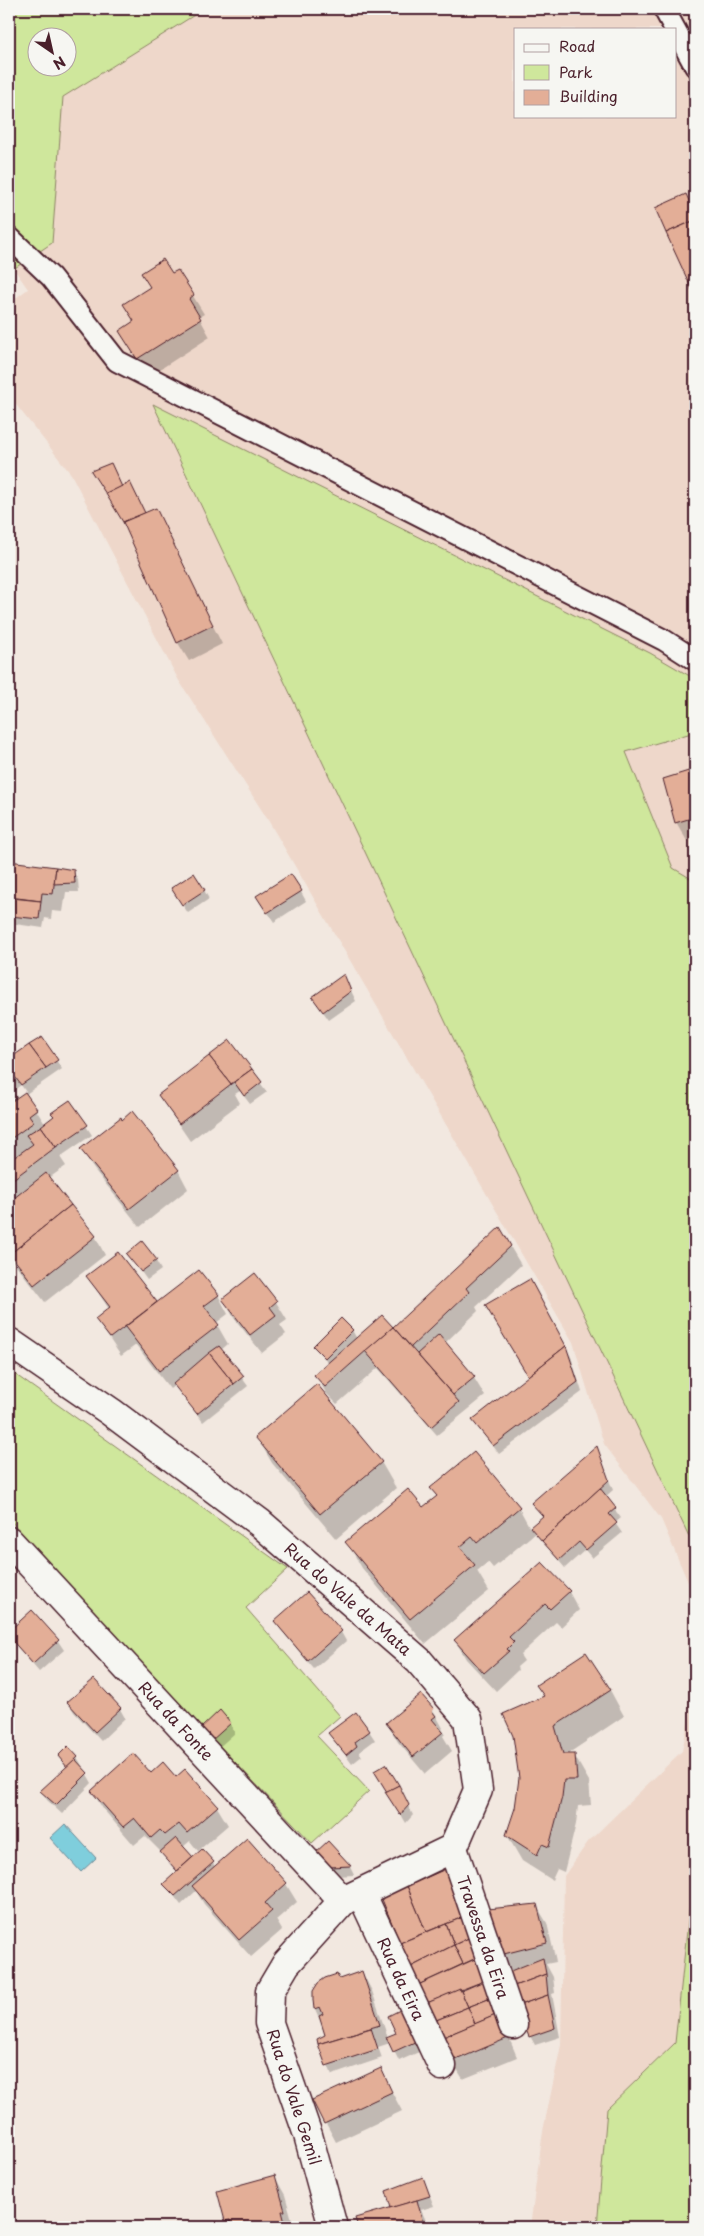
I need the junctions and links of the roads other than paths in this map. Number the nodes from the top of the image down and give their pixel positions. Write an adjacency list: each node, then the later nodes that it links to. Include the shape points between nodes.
1 (664, 9): 2 (lane)
2 (674, 28)
3 (676, 31): 4 (lane)
4 (695, 66)
5 (9, 237): 6 (lane, via 52,277 117,360 664,640)
6 (695, 660)
7 (9, 1342): 9 (street, Rua do Vale da Mata, via 111,1412 260,1523 419,1661 468,1719 478,1790)
8 (9, 1541): 10 (street, Rua da Fonte)
9 (453, 1848): 10 (street); 11 (street, Travessa da Eira)
10 (352, 1897): 12 (street, Rua da Eira); 13 (street, Rua do Vale Gemil, via 286,1964 270,1991 269,2023 308,2135)
11 (513, 2025)
12 (442, 2066)
13 (333, 2227)

